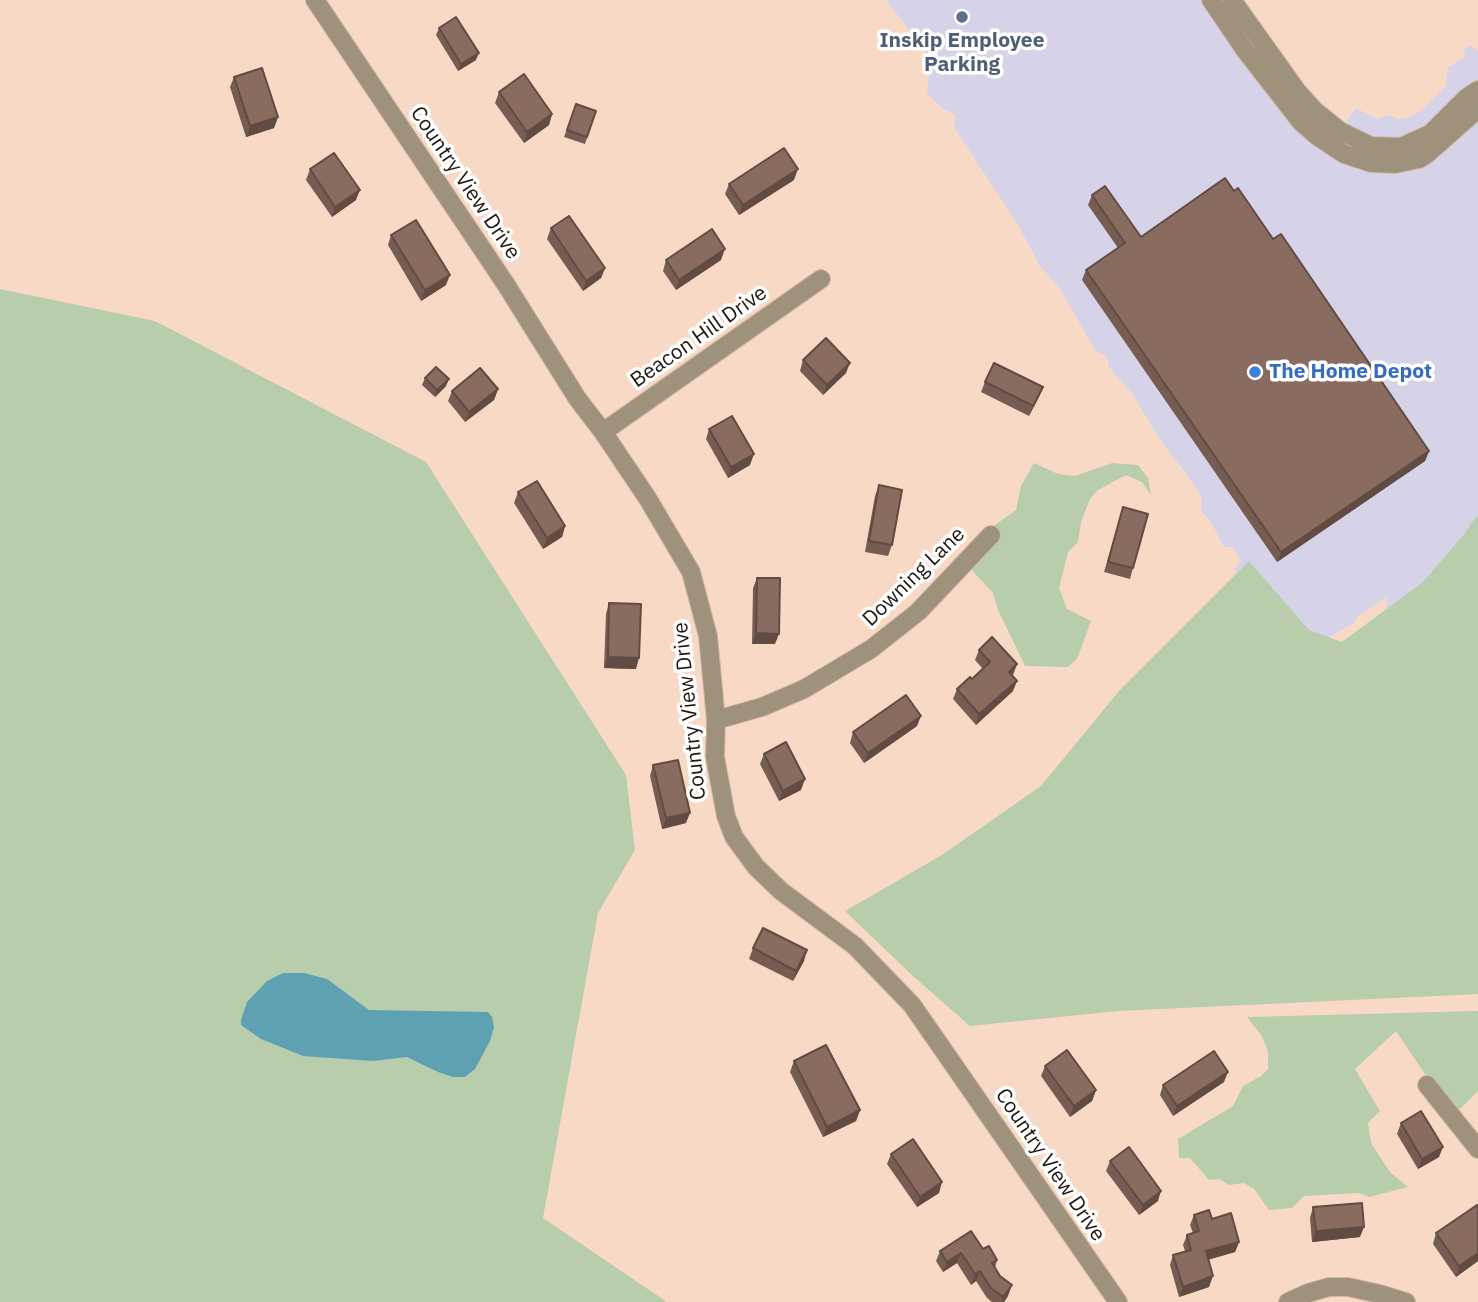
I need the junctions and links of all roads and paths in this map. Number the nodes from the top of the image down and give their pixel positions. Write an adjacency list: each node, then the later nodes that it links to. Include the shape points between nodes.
1 (316, 0): 7 (street, Country View Drive, via 577,398)
2 (1211, 0): 5 (street, via 1301,122 1344,154 1371,163 1419,159)
3 (1232, 0): 4 (street, via 1314,110 1340,131 1371,146 1401,147 1421,139)
4 (1478, 90)
5 (1478, 109)
6 (821, 279): 7 (street, Beacon Hill Drive)
7 (604, 432): 9 (street, Country View Drive, via 691,572 708,636)
8 (991, 535): 9 (street, Downing Lane, via 918,612 871,649 804,689)
9 (716, 720): 12 (street, Country View Drive, via 715,757 726,816 744,853 781,891 855,946 912,1005)
10 (1427, 1086): 11 (street)
11 (1478, 1149)
12 (1118, 1302)
13 (1288, 1302): 14 (street, via 1329,1287)
14 (1405, 1302)

